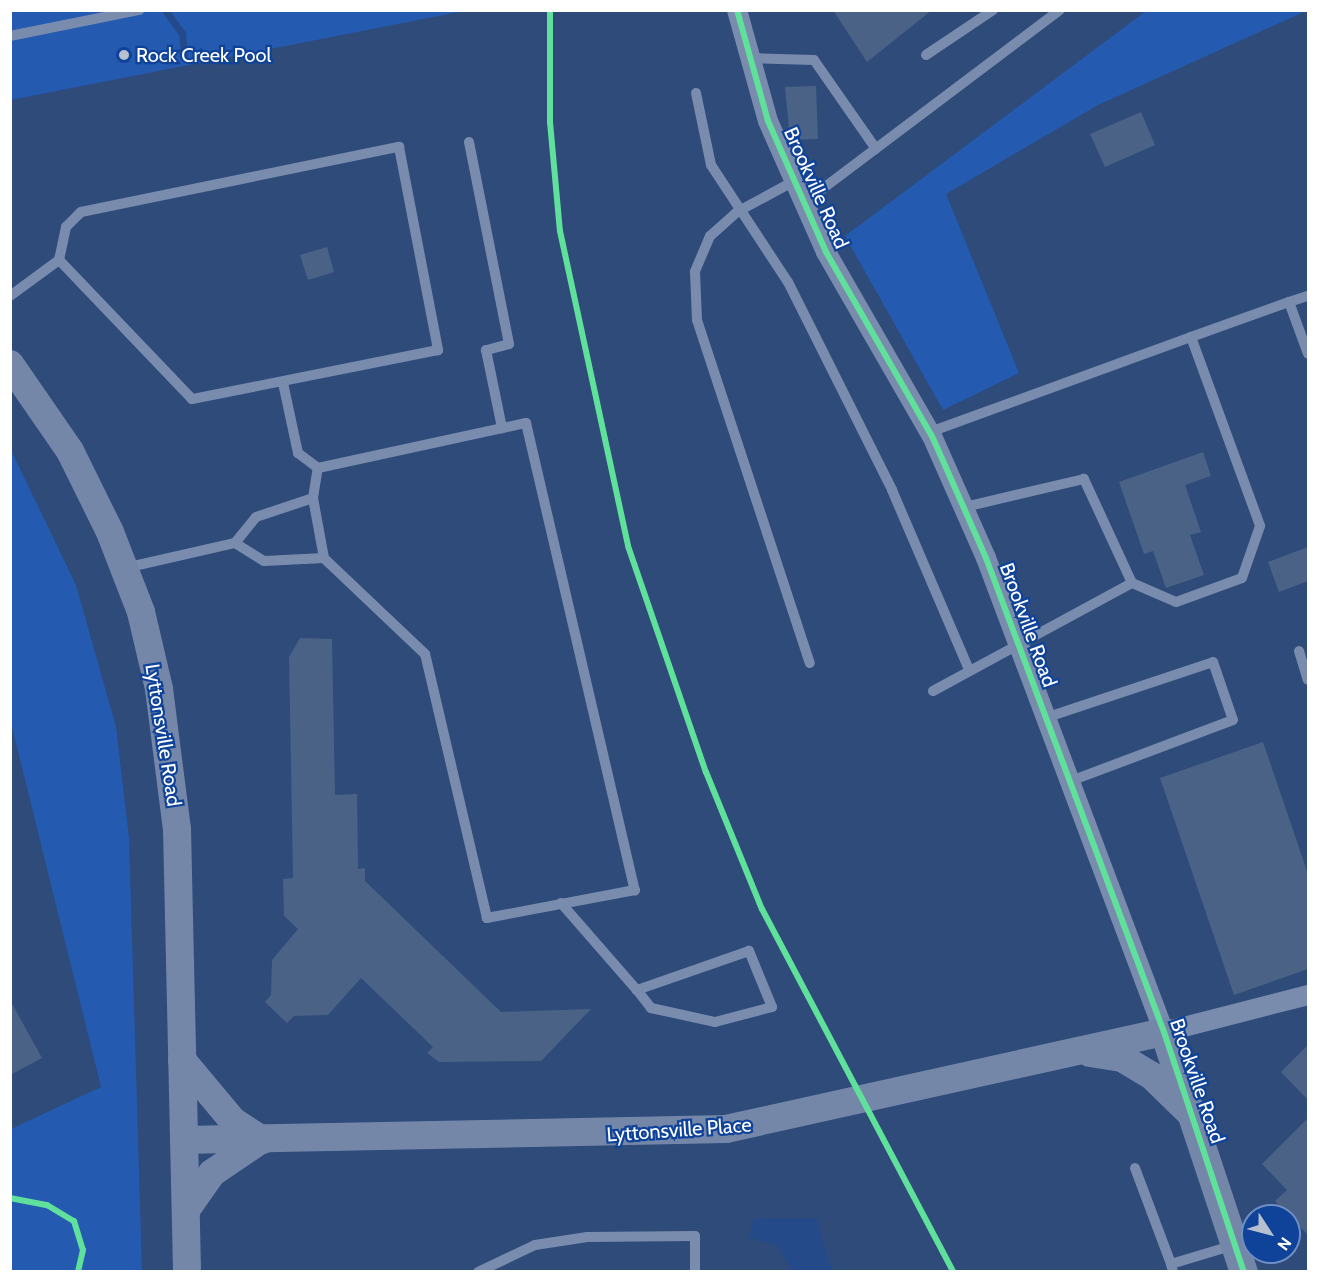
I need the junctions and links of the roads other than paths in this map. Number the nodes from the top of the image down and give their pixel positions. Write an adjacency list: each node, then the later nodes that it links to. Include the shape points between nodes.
1 (139, 10): 5 (lane)
2 (737, 10): 7 (street, Brookville Road)
3 (993, 10): 6 (lane)
4 (1060, 10): 10 (lane)
5 (10, 36)
6 (926, 55)
7 (749, 58): 10 (lane, via 814,60); 11 (street, Brookville Road, via 768,121)
8 (696, 93): 13 (lane, via 711,165)
9 (469, 142): 22 (lane, via 509,344 486,350)
10 (876, 149): 12 (lane)
11 (796, 180): 12 (street, Brookville Road); 13 (lane)
12 (805, 202): 23 (street, Brookville Road, via 826,252)
13 (737, 212): 33 (lane, via 710,236 695,272 697,320); 34 (lane, via 788,282 892,490)
14 (59, 260): 15 (lane); 21 (lane, via 192,399); 21 (lane, via 66,227 81,212 399,147 438,350)
15 (10, 296)
16 (1308, 296): 17 (lane)
17 (1289, 302): 18 (lane); 19 (lane)
18 (1191, 337): 23 (lane); 30 (lane, via 1260,526 1242,578 1176,602)
19 (1308, 354)
20 (10, 364): 29 (street, Lyttonsville Road, via 69,450)
21 (283, 382): 24 (lane, via 298,453)
22 (502, 428): 24 (lane); 39 (lane, via 526,423 635,890)
23 (930, 432): 26 (street, Brookville Road)
24 (318, 468): 25 (lane)
25 (313, 498): 27 (lane, via 256,517); 28 (lane)
26 (964, 507): 30 (lane, via 1084,479); 31 (street, Brookville Road)
27 (235, 543): 28 (lane, via 264,561); 29 (lane)
28 (324, 558): 39 (lane, via 425,654 487,918)
29 (124, 568): 44 (street, Lyttonsville Road, via 159,689 177,829)
30 (1132, 583): 31 (lane)
31 (1017, 641): 34 (lane); 37 (street, Brookville Road)
32 (1299, 651): 35 (lane)
33 (810, 663)
34 (969, 670): 36 (lane)
35 (1308, 680)
36 (933, 691)
37 (1045, 718): 38 (street, Brookville Road); 38 (lane, via 1213,662 1233,720)
38 (1068, 782): 42 (street, Brookville Road)
39 (561, 903): 40 (lane)
40 (637, 990): 40 (lane, via 651,1008 715,1022 772,1007 749,951)
41 (1308, 995): 42 (street)
42 (1164, 1032): 43 (street, Lyttonsville Place); 45 (street, Brookville Road)
43 (1082, 1051): 45 (street, via 1122,1058 1152,1076); 47 (street, Lyttonsville Place, via 726,1129 575,1136)
44 (182, 1060): 46 (street, Lyttonsville Road); 47 (street, via 225,1112)
45 (1191, 1113): 50 (street, Brookville Road)
46 (184, 1140): 47 (street, Lyttonsville Place); 49 (street, Lyttonsville Road)
47 (262, 1140): 49 (street, via 233,1154 212,1173)
48 (1135, 1168): 51 (lane)
49 (186, 1210): 52 (street, Lyttonsville Road)
50 (1235, 1245): 51 (lane); 55 (street, Brookville Road)
51 (1172, 1268)
52 (188, 1272)
53 (477, 1272): 54 (lane, via 535,1245 577,1238 696,1236)
54 (695, 1272)
55 (1244, 1272)

